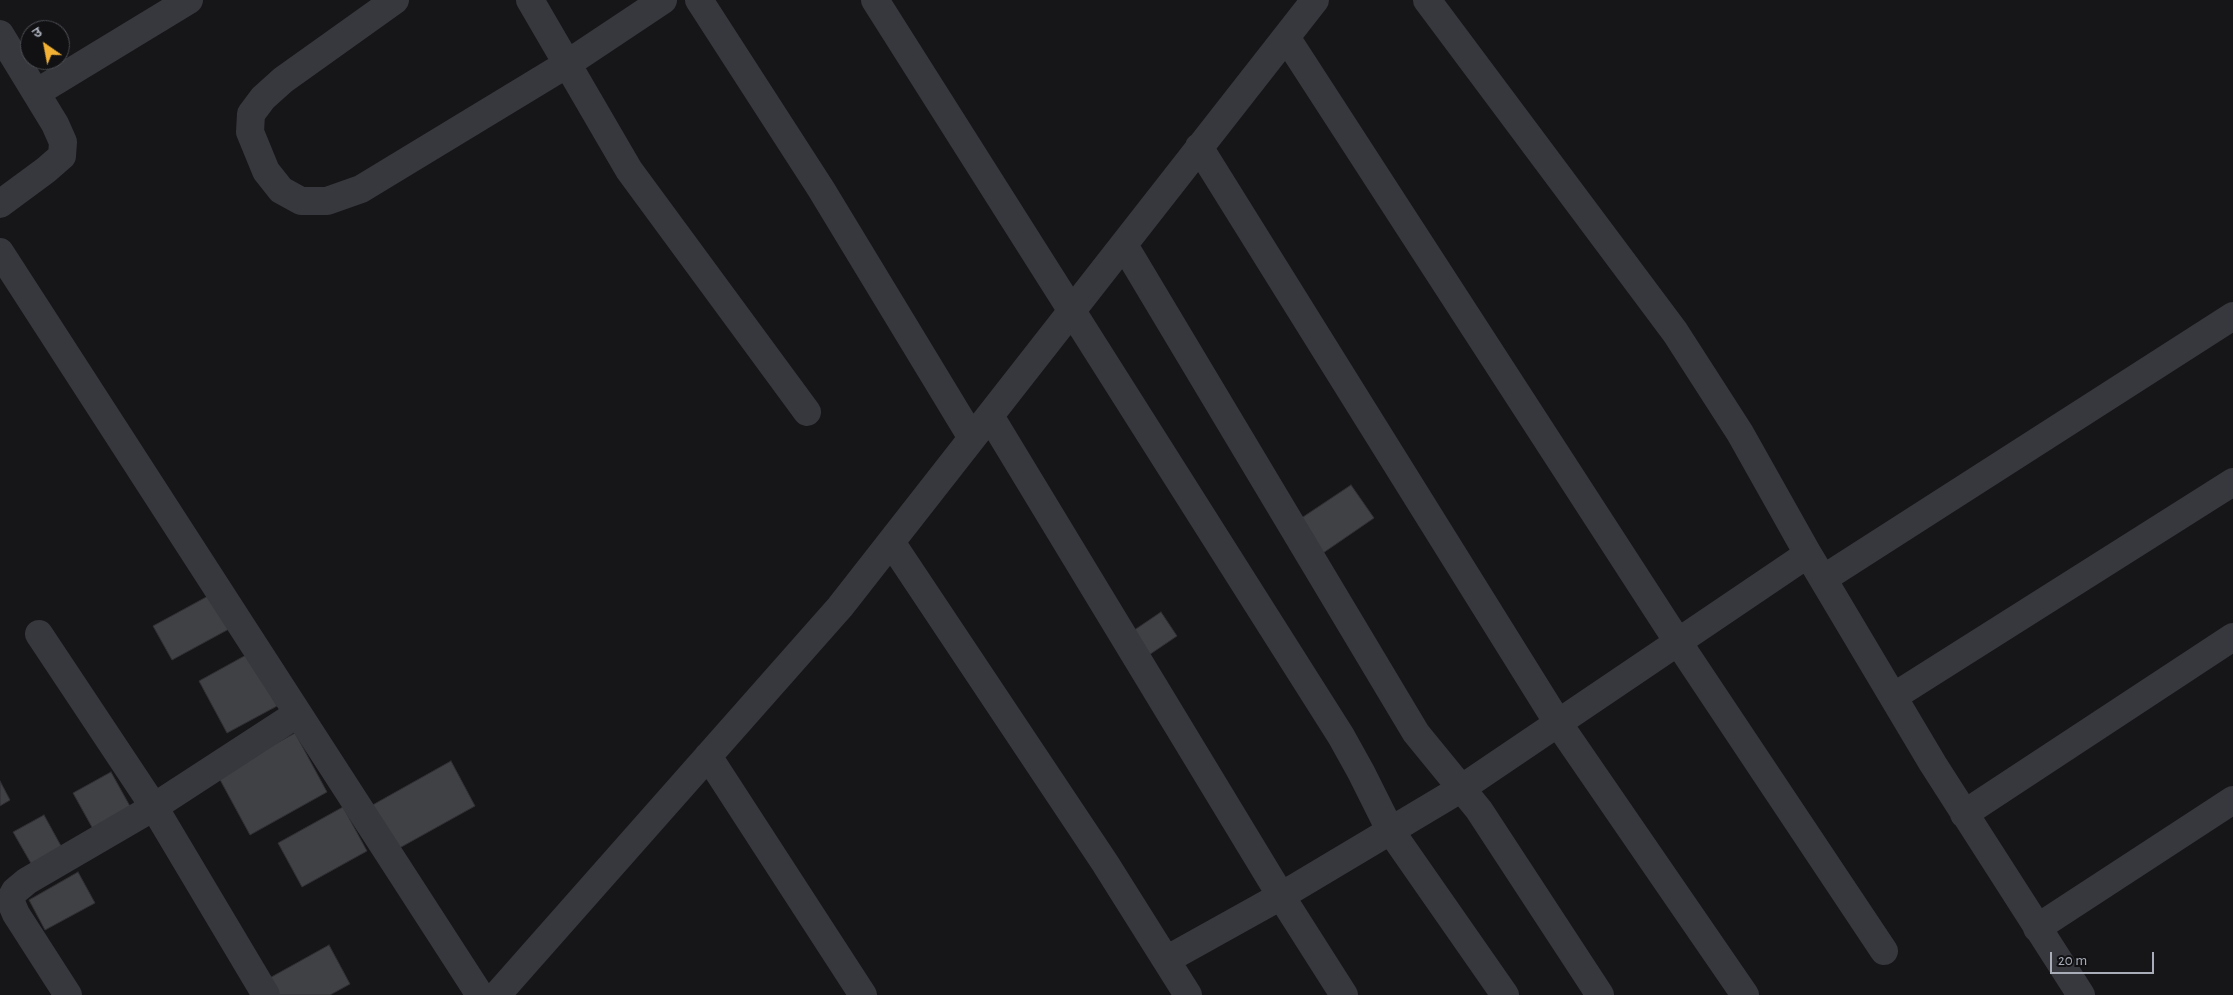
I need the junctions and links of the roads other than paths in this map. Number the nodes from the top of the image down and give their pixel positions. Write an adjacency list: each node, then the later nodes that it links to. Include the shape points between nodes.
1 (188, 0): 12 (street)
2 (395, 0): 11 (street, via 283,80 251,114 250,132 266,171 281,190 301,201 327,201 362,189)
3 (530, 0): 11 (street)
4 (663, 0): 11 (street)
5 (699, 0): 21 (street, via 821,189)
6 (876, 0): 17 (street)
7 (1315, 0): 10 (street)
8 (1427, 0): 24 (street, via 1675,332 1740,433)
9 (0, 34): 12 (street)
10 (1286, 37): 13 (street); 28 (street)
11 (567, 64): 19 (street, via 629,170)
12 (36, 93): 14 (street, via 64,142 62,156)
13 (1199, 147): 15 (street); 31 (street)
14 (0, 204)
15 (1124, 245): 17 (street); 33 (street, via 1416,733)
16 (0, 252): 30 (street)
17 (1073, 309): 20 (street); 37 (street, via 1341,736)
18 (2233, 316): 25 (street)
19 (807, 412)
20 (990, 416): 21 (street); 38 (street)
21 (972, 438): 23 (street)
22 (2233, 482): 29 (street)
23 (891, 542): 32 (street, via 840,607); 41 (street)
24 (1808, 554): 25 (street); 28 (street)
25 (1823, 579): 29 (street)
26 (38, 634): 35 (street)
27 (2233, 638): 36 (street)
28 (1678, 642): 31 (street); 40 (street)
29 (1893, 697): 36 (street)
30 (297, 714): 35 (street); 44 (street)
31 (1558, 723): 33 (street); 51 (street)
32 (708, 756): 45 (street); 46 (street)
33 (1462, 788): 37 (street); 50 (street)
34 (2233, 800): 39 (street)
35 (154, 807): 42 (street, via 26,881 10,900); 43 (street)
36 (1964, 814): 39 (street)
37 (1390, 830): 38 (street); 49 (street)
38 (1281, 896): 41 (street); 48 (street)
39 (2037, 928): 52 (street)
40 (1884, 951)
41 (1166, 960): 47 (street)
42 (68, 995)
43 (266, 995)
44 (480, 995)
45 (498, 995)
46 (863, 995)
47 (1188, 995)
48 (1344, 995)
49 (1505, 995)
50 (1600, 995)
51 (1745, 995)
52 (2081, 995)

